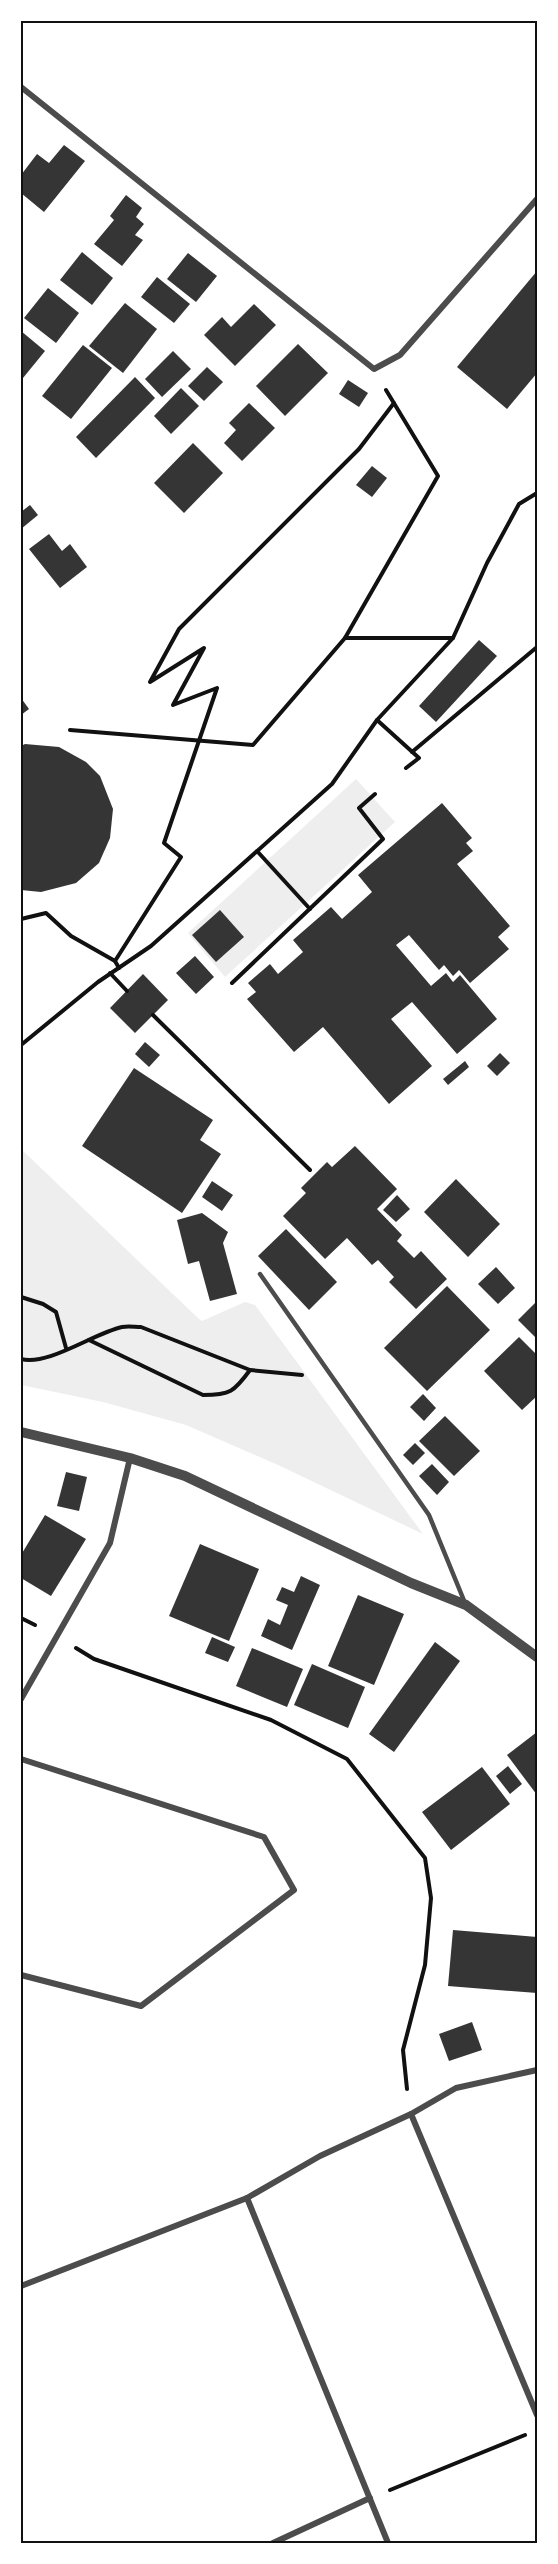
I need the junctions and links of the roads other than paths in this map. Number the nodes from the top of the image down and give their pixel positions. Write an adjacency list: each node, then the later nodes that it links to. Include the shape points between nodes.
1 (21, 87): 2 (street, via 374,369 400,355)
2 (537, 198)
3 (260, 1274): 6 (lane, via 429,1515)
4 (21, 1432): 5 (street)
5 (130, 1458): 6 (street, via 185,1476); 8 (street, via 110,1542)
6 (466, 1605): 7 (street)
7 (537, 1657)
8 (21, 1699)
9 (21, 1760): 10 (street, via 264,1837 294,1890 141,2006)
10 (21, 1975)
11 (537, 2070): 12 (street, via 456,2088)
12 (411, 2114): 13 (street, via 320,2156); 15 (street)
13 (247, 2198): 14 (street); 16 (street)
14 (21, 2286)
15 (537, 2415)
16 (370, 2498): 17 (street); 18 (street)
17 (273, 2543)
18 (388, 2543)

